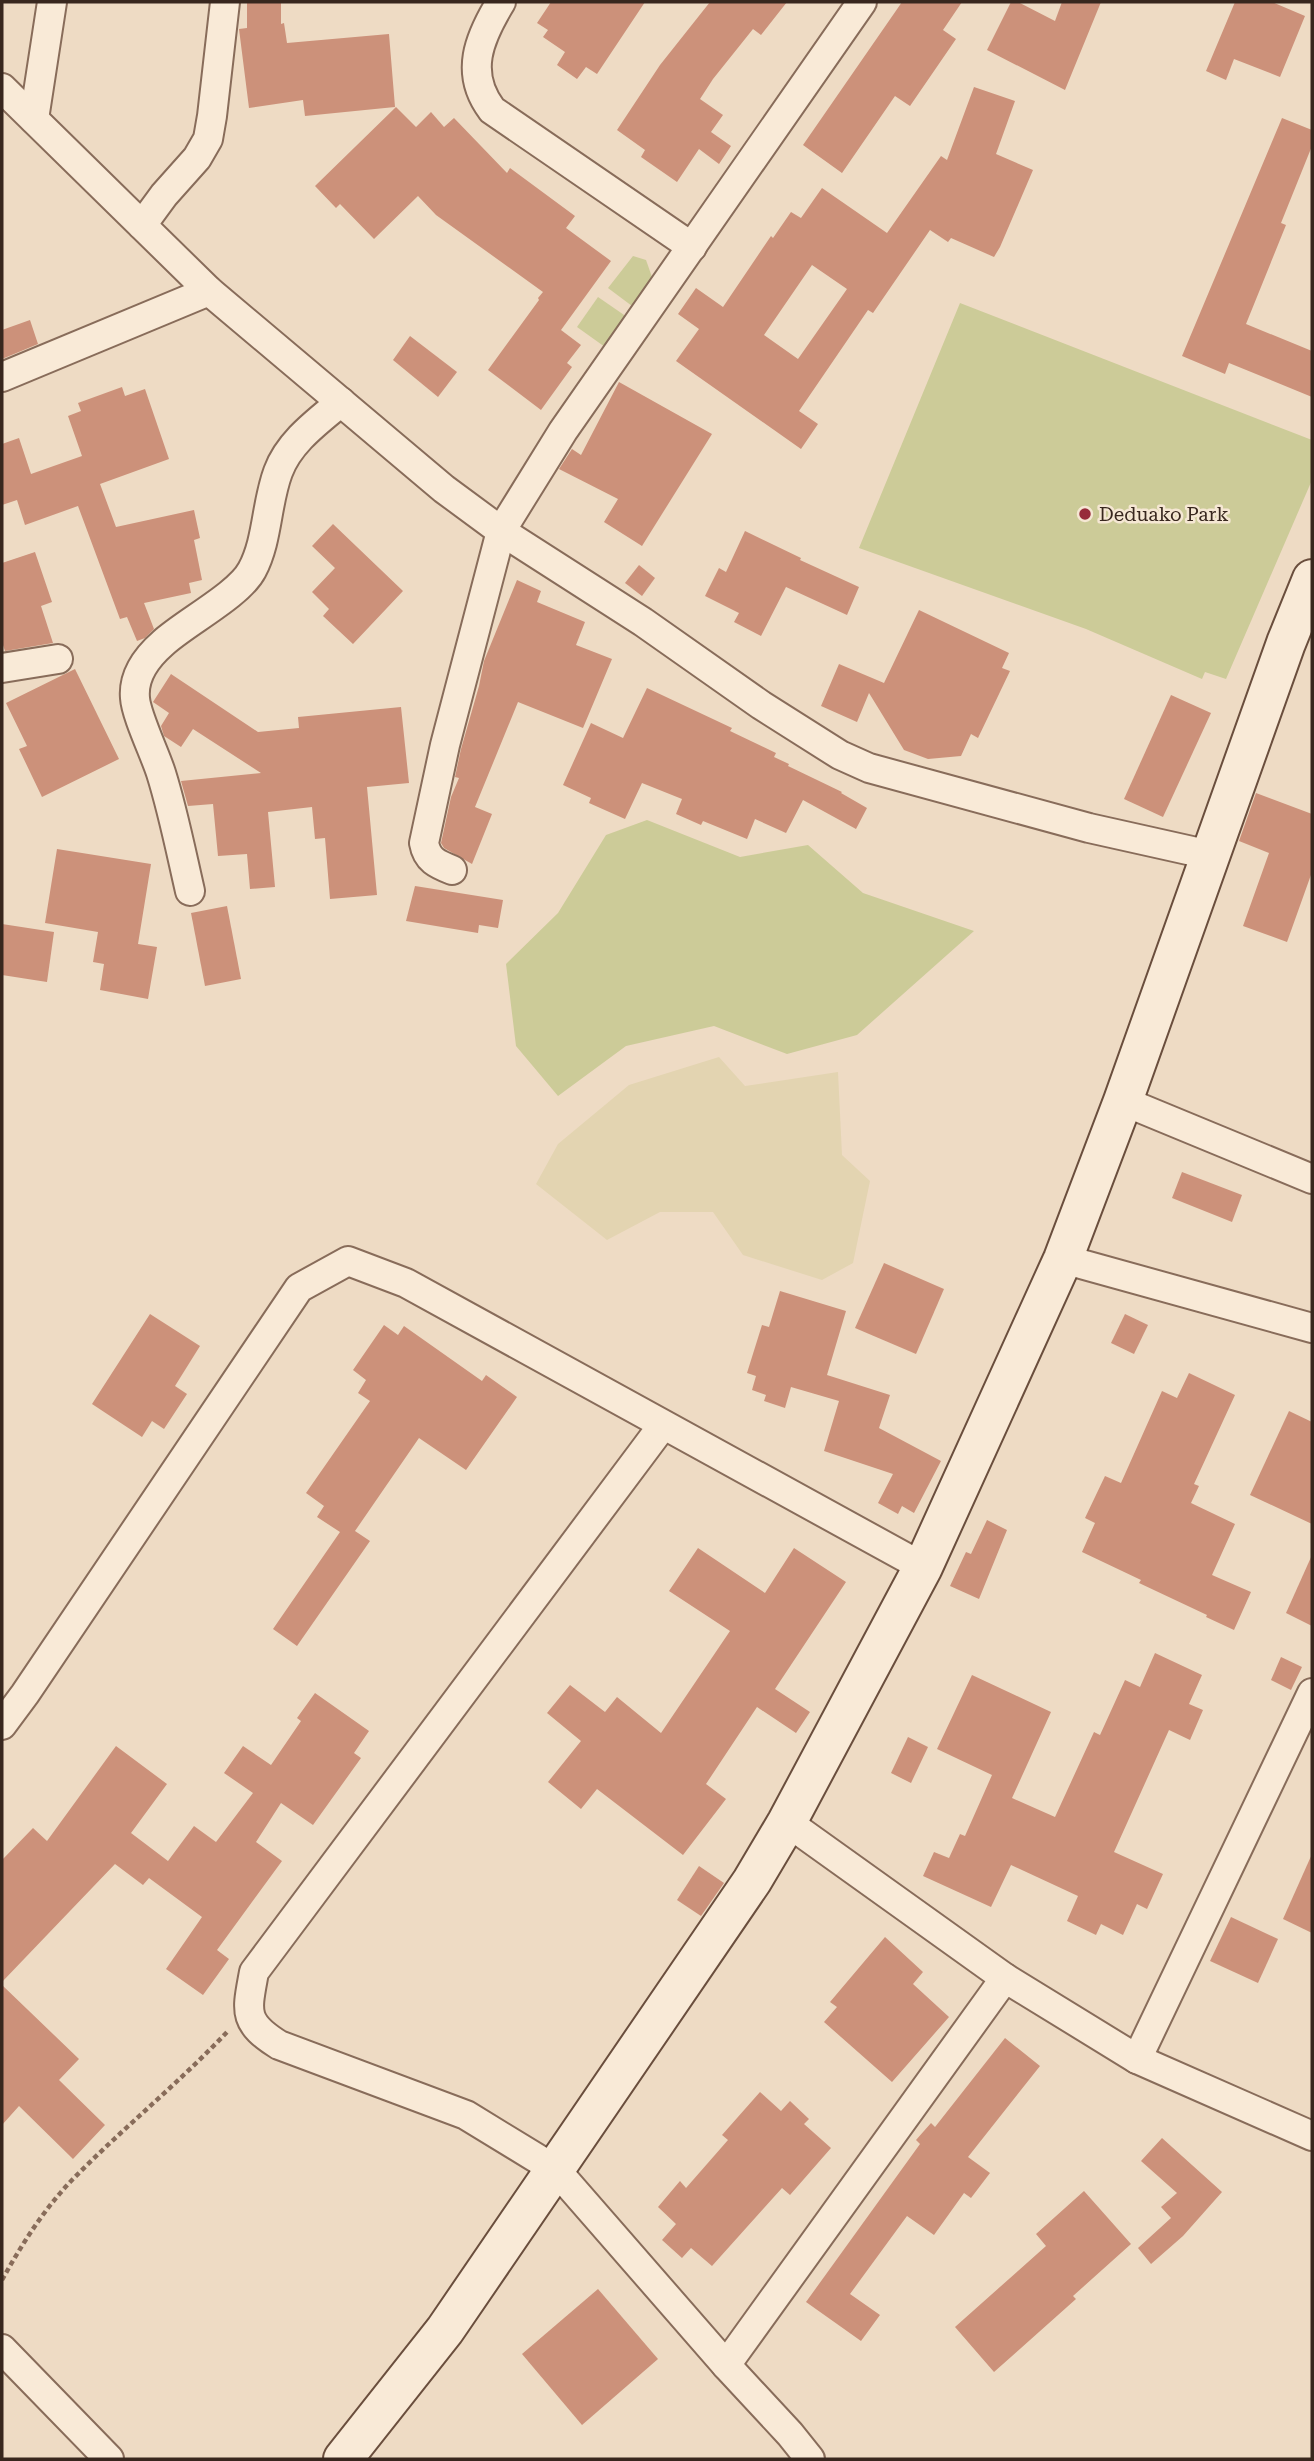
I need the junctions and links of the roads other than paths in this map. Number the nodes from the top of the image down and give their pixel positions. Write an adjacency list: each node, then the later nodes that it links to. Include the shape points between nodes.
1 (52, 2): 6 (street)
2 (225, 2): 7 (street, via 208,139)
3 (501, 2): 8 (street, via 477,53 480,95 492,110)
4 (862, 2): 8 (street)
5 (2, 88): 6 (street)
6 (34, 119): 7 (street)
7 (142, 225): 9 (street)
8 (692, 247): 12 (street, via 563,432)
9 (209, 291): 10 (street); 11 (street)
10 (2, 377)
11 (341, 402): 12 (street); 18 (street, via 293,445 277,473 258,558 250,573 162,644 141,668 135,685 135,700 162,775)
12 (501, 531): 16 (street, via 840,755 869,768 1089,828); 17 (street, via 424,842 431,860)
13 (1312, 579): 16 (street)
14 (58, 659): 15 (street)
15 (2, 668)
16 (1210, 855): 19 (street)
17 (452, 870)
18 (190, 891)
19 (1123, 1101): 20 (street); 21 (street)
20 (1312, 1179)
21 (1063, 1259): 22 (street); 24 (street)
22 (1312, 1328)
23 (663, 1425): 24 (street); 26 (street, via 406,1283 348,1261 299,1288); 31 (street, via 254,1972 248,2010 259,2033 279,2045 466,2115)
24 (923, 1567): 27 (street)
25 (1312, 1693): 29 (street)
26 (2, 1725)
27 (787, 1822): 28 (street); 31 (street)
28 (1005, 1978): 29 (street); 33 (street)
29 (1137, 2059): 30 (street)
30 (1312, 2136)
31 (556, 2170): 33 (street); 35 (street, via 445,2330)
32 (5, 2358): 34 (street)
33 (726, 2365): 36 (street)
34 (109, 2459)
35 (343, 2459)
36 (810, 2459)

